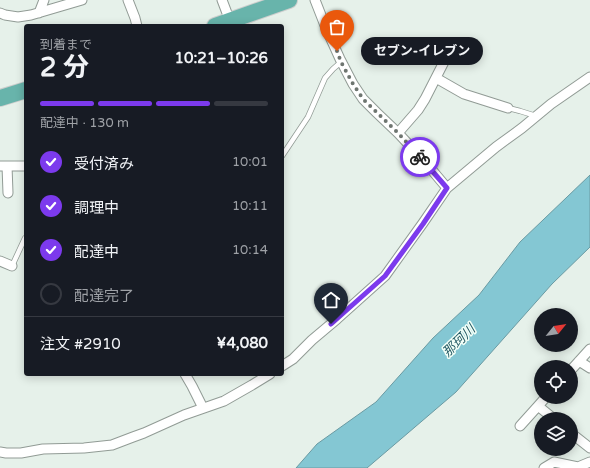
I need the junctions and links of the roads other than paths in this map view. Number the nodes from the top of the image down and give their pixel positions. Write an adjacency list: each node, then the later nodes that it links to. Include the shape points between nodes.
1 (44, 0): 8 (street)
2 (82, 0): 8 (street)
3 (128, 0): 10 (street)
4 (222, 0): 9 (street)
5 (289, 0): 9 (highway)
6 (315, 0): 12 (street)
7 (0, 12): 8 (street, via 18,17)
8 (39, 13)
9 (223, 23)
10 (136, 24)
11 (448, 54): 14 (street)
12 (341, 62): 19 (street, via 363,99); 20 (lane, via 325,78 308,117)
13 (590, 77): 18 (street)
14 (436, 78): 17 (street, via 464,94); 19 (street, via 425,100)
15 (24, 91): 16 (highway)
16 (0, 98)
17 (508, 108): 18 (lane)
18 (536, 116): 23 (street)
19 (398, 133): 23 (street)
20 (284, 153)
21 (4, 166): 22 (street); 24 (street)
22 (24, 166)
23 (447, 188): 30 (street, via 385,276)
24 (8, 194)
25 (24, 240): 27 (lane)
26 (0, 261): 27 (street)
27 (12, 266)
28 (590, 349): 29 (street)
29 (579, 362): 31 (street)
30 (284, 365)
31 (590, 368)
32 (186, 376): 35 (street)
33 (267, 376): 35 (street, via 224,401)
34 (538, 406): 36 (street); 37 (street)
35 (203, 408): 40 (street, via 112,445 51,448 21,453)
36 (545, 412)
37 (520, 426)
38 (578, 439): 39 (street)
39 (590, 448)
40 (0, 452)
41 (590, 462): 42 (street, via 578,467 554,462)
42 (544, 468)

